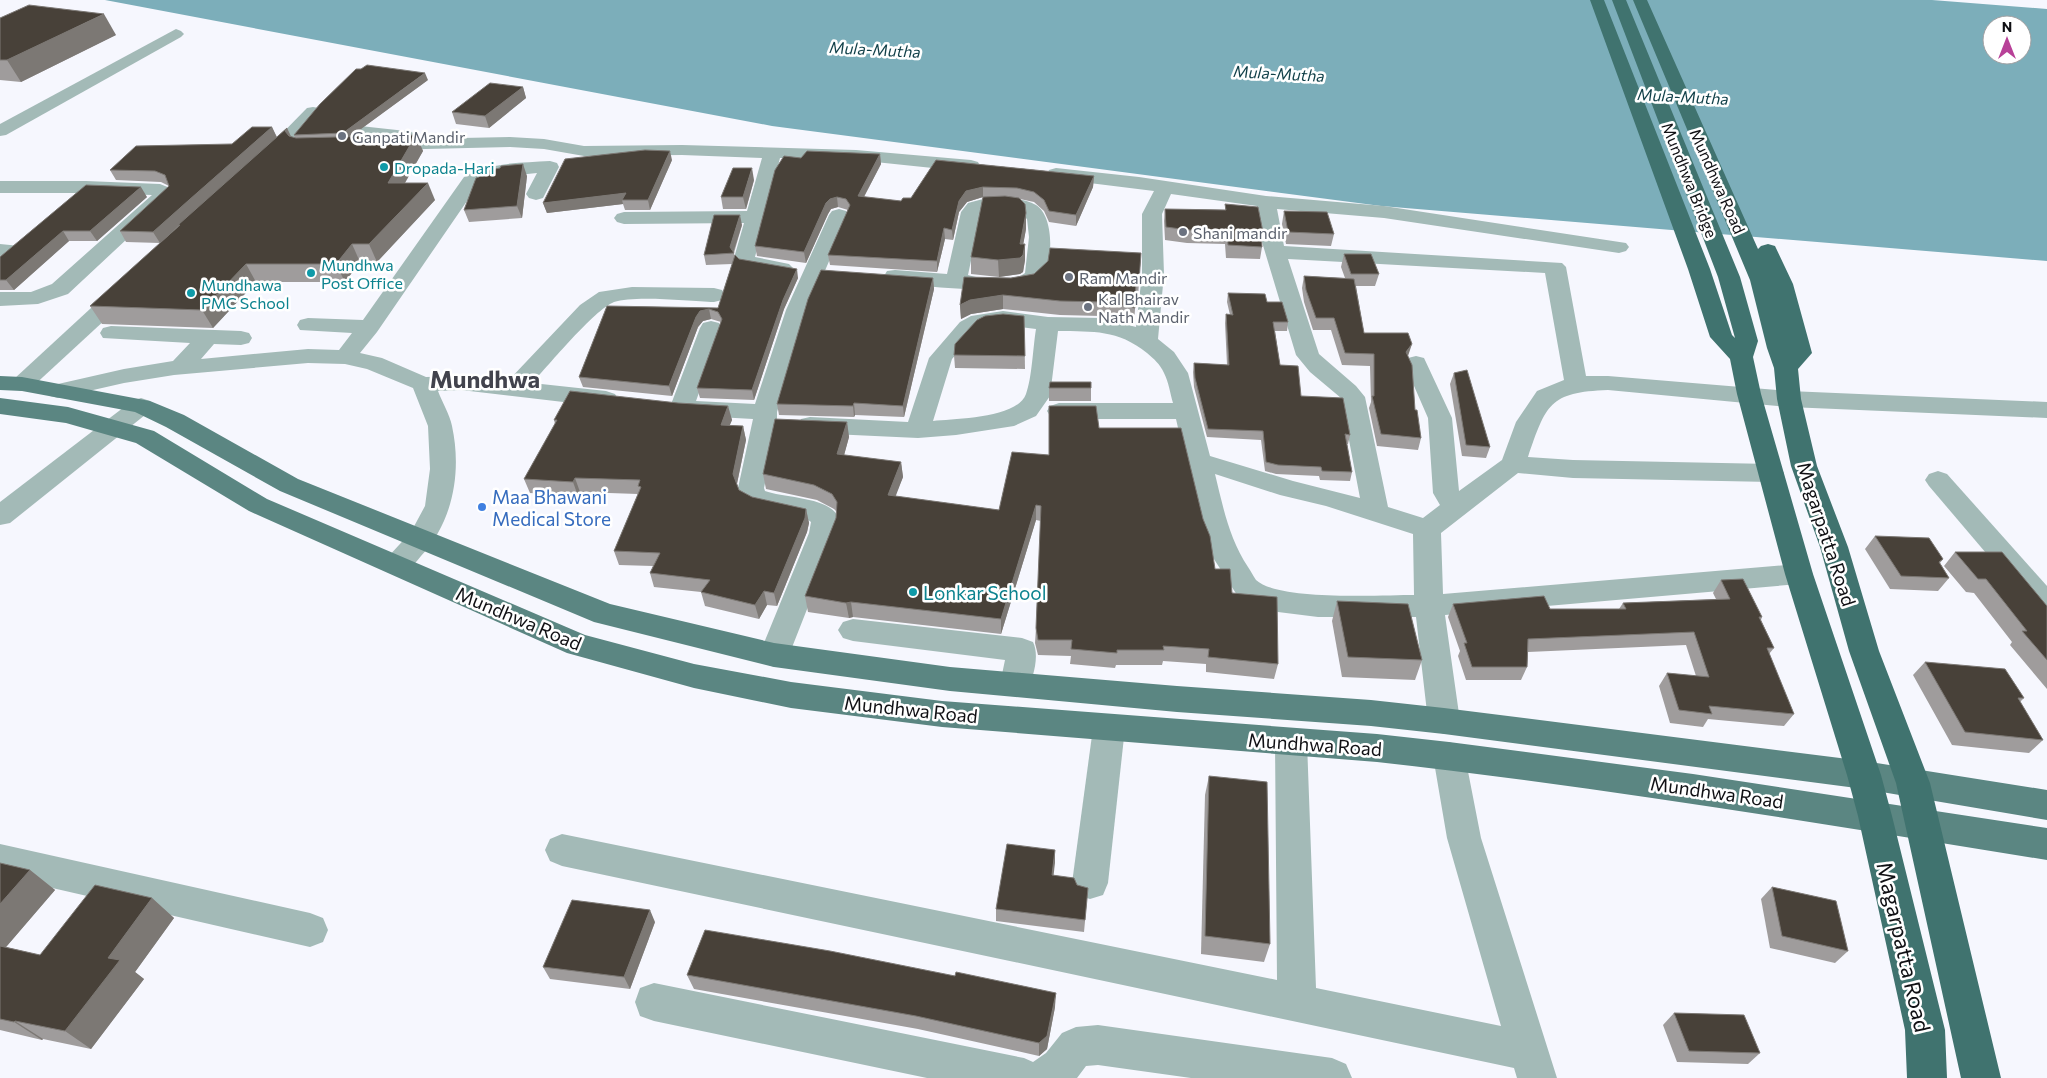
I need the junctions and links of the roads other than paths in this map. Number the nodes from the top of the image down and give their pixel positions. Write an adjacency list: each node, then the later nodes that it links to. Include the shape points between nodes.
1 (1597, 0): 50 (highway, via 1699,269 1721,337)
2 (1619, 0): 50 (highway, Mundhwa Bridge, via 1729,276 1747,341)
3 (1640, 0): 36 (highway, Mundhwa Road)
4 (1655, 0): 7 (highway)
5 (176, 34): 9 (street)
6 (313, 112): 17 (street)
7 (1710, 119)
8 (351, 130): 10 (street)
9 (0, 131)
10 (452, 142): 11 (street); 12 (street, via 544,144)
11 (344, 147)
12 (562, 149): 13 (street, via 584,152); 14 (street)
13 (773, 152): 15 (street, via 856,155); 26 (street)
14 (550, 166): 21 (street); 43 (street, via 488,173 471,181)
15 (990, 168)
16 (1037, 172): 19 (street)
17 (248, 177)
18 (86, 186): 20 (street); 24 (street); 39 (street, via 160,190 163,196 60,289 48,296 28,300)
19 (1164, 186): 23 (street); 48 (street, via 1152,214 1154,274)
20 (0, 187)
21 (536, 194)
22 (671, 196): 28 (street)
23 (1266, 202): 30 (street, via 1384,212); 31 (street)
24 (64, 206)
25 (839, 215): 32 (street)
26 (755, 216): 28 (street); 32 (street, via 744,258 748,264)
27 (624, 218): 28 (street)
28 (661, 218)
29 (1762, 236): 36 (highway)
30 (1619, 247)
31 (1274, 252): 55 (street, via 1555,267); 74 (street, via 1308,355 1316,367 1345,386 1353,397)
32 (822, 272): 66 (street, via 797,310)
33 (138, 276): 53 (street)
34 (879, 276): 35 (street)
35 (968, 282): 37 (street); 37 (street, via 956,277 956,272 971,212 983,205 1017,206 1028,208 1037,215 1040,226 1035,274 1026,282)
36 (1772, 282): 59 (highway, Magarpatta Road, via 1776,340 1786,368)
37 (1010, 284): 40 (street)
38 (714, 294): 56 (street, via 632,293 608,297 588,310)
39 (0, 299)
40 (1003, 318): 41 (street); 68 (street, via 979,320 968,327 941,358)
41 (1048, 324): 48 (street, via 1101,325 1123,329); 64 (street, via 1038,396)
42 (308, 325): 43 (street)
43 (369, 327): 49 (street)
44 (711, 328): 66 (street, via 672,406)
45 (111, 334): 46 (street)
46 (208, 337): 47 (street); 52 (street)
47 (241, 338)
48 (1146, 341): 65 (street, via 1166,357 1176,373)
49 (345, 357): 52 (street, via 308,356); 54 (street, via 374,363)
50 (1741, 357): 58 (highway)
51 (1416, 363): 73 (street, via 1440,418 1446,493)
52 (180, 367): 57 (street)
53 (11, 384): 57 (main road, Mundhwa Road)
54 (423, 384): 56 (street, via 461,383); 77 (street, via 440,426 443,469 438,506)
55 (1576, 384): 58 (street, via 1608,383); 70 (street, via 1546,396 1528,422)
56 (514, 389): 60 (street)
57 (58, 391): 62 (main road, Mundhwa Road)
58 (1749, 394): 59 (street); 71 (highway, Magarpatta Road)
59 (1789, 399): 63 (street); 90 (highway, Magarpatta Road, via 1804,466 1834,547 1864,651)
60 (633, 402)
61 (0, 406): 67 (main road, Mundhwa Road, via 68,414)
62 (142, 406): 67 (street); 77 (main road, Mundhwa Road, via 289,485)
63 (2047, 410)
64 (1028, 411): 65 (street); 68 (street, via 1005,420)
65 (1187, 411): 69 (street)
66 (765, 418): 68 (street); 83 (street, via 751,488 754,497 815,511 825,520 823,533)
67 (115, 428): 75 (street); 78 (main road, Mundhwa Road, via 145,437 258,505)
68 (918, 430)
69 (1199, 461): 74 (street); 81 (street, via 1216,534 1247,588 1278,601 1318,606)
70 (1513, 464): 71 (street, via 1573,469); 73 (street)
71 (1771, 474): 79 (highway, Magarpatta Road)
72 (1938, 480): 80 (street)
73 (1455, 508): 76 (street)
74 (1376, 513): 76 (street)
75 (0, 516)
76 (1427, 529): 81 (street)
77 (422, 538): 78 (street); 83 (main road, Mundhwa Road, via 604,614)
78 (396, 565): 86 (main road, Mundhwa Road, via 578,644 694,676 801,697 942,714)
79 (1799, 574): 81 (street); 89 (highway, Magarpatta Road)
80 (2045, 599)
81 (1429, 606): 85 (street)
82 (853, 630): 84 (street, via 1022,650)
83 (774, 655): 84 (main road, Mundhwa Road)
84 (1015, 684): 85 (main road, Mundhwa Road)
85 (1444, 721): 89 (main road, Mundhwa Road)
86 (1109, 728): 87 (main road, Mundhwa Road); 97 (street)
87 (1291, 742): 88 (main road, Mundhwa Road); 100 (street)
88 (1450, 756): 92 (main road, Mundhwa Road); 101 (street, via 1464,838)
89 (1864, 775): 90 (main road); 92 (highway)
90 (1913, 783): 91 (main road); 93 (highway)
91 (2047, 805)
92 (1874, 816): 93 (main road, Mundhwa Road); 105 (highway, Magarpatta Road, via 1925,1030)
93 (1922, 824): 94 (main road, Mundhwa Road); 106 (highway)
94 (2047, 844)
95 (562, 850): 100 (street)
96 (0, 860): 98 (street)
97 (1090, 883)
98 (310, 930)
99 (654, 1002): 102 (street)
100 (1297, 1002): 101 (street)
101 (1533, 1064)
102 (1024, 1078)
103 (1045, 1078): 104 (street, via 1060,1068 1076,1047 1098,1046)
104 (1332, 1078)
105 (1927, 1078)
106 (1981, 1078)

